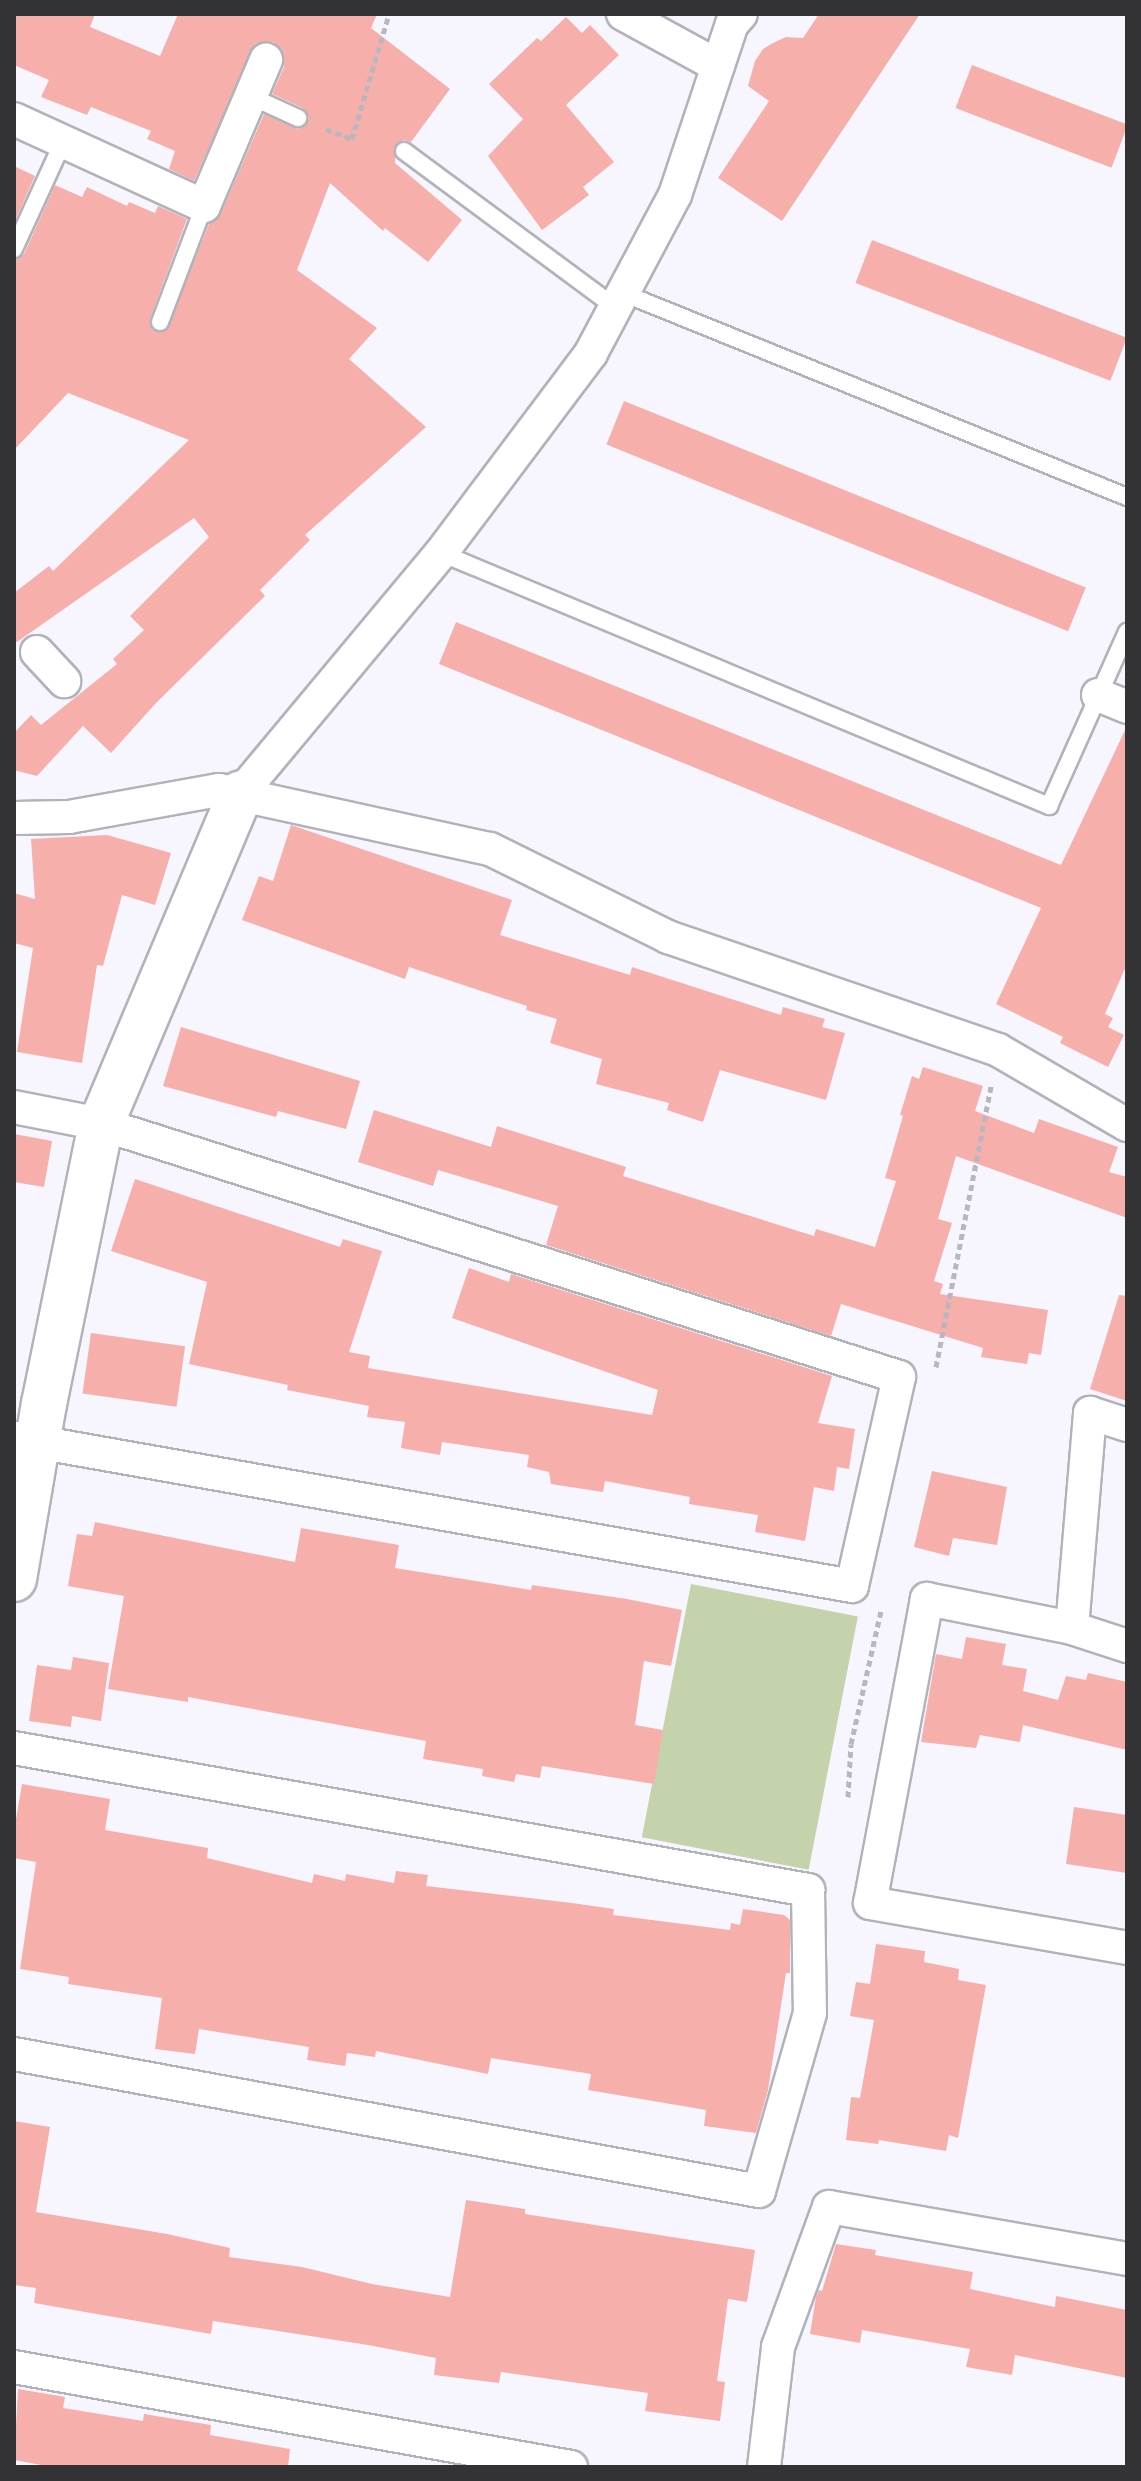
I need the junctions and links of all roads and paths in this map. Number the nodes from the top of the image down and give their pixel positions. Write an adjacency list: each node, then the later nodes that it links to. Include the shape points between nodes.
1 (389, 14): 7 (path, via 352,139)
2 (623, 14): 5 (street)
3 (741, 14): 5 (street, via 732,24)
4 (266, 60): 6 (street)
5 (718, 66): 13 (street, via 675,195)
6 (250, 96): 7 (lane); 11 (street)
7 (298, 118)
8 (14, 119): 9 (street)
9 (63, 142): 11 (street); 12 (lane)
10 (404, 151): 13 (lane)
11 (204, 206): 14 (lane)
12 (14, 249)
13 (620, 300): 15 (lane); 16 (street, via 591,353)
14 (160, 322)
15 (1127, 497)
16 (441, 553): 20 (lane, via 1049,806); 21 (street)
17 (1127, 632): 20 (lane)
18 (37, 652): 19 (street)
19 (64, 681)
20 (1113, 701)
21 (241, 793): 22 (street, via 219,790 69,817); 24 (street); 25 (street, via 490,849 668,937 998,1050)
22 (14, 818)
23 (14, 1107): 24 (street)
24 (101, 1124): 27 (street); 27 (street, via 899,1377 852,1586)
25 (1127, 1125)
26 (1127, 1425): 29 (street, via 1090,1413)
27 (26, 1440): 28 (street)
28 (14, 1579)
29 (1072, 1628): 30 (street); 32 (street, via 927,1599 870,1903)
30 (1127, 1646)
31 (14, 1748): 33 (street, via 808,1890 810,2013 759,2191)
32 (1127, 1948)
33 (14, 2054)
34 (1127, 2259): 37 (street, via 829,2207 778,2347)
35 (14, 2367): 36 (street)
36 (571, 2467)
37 (764, 2467)

